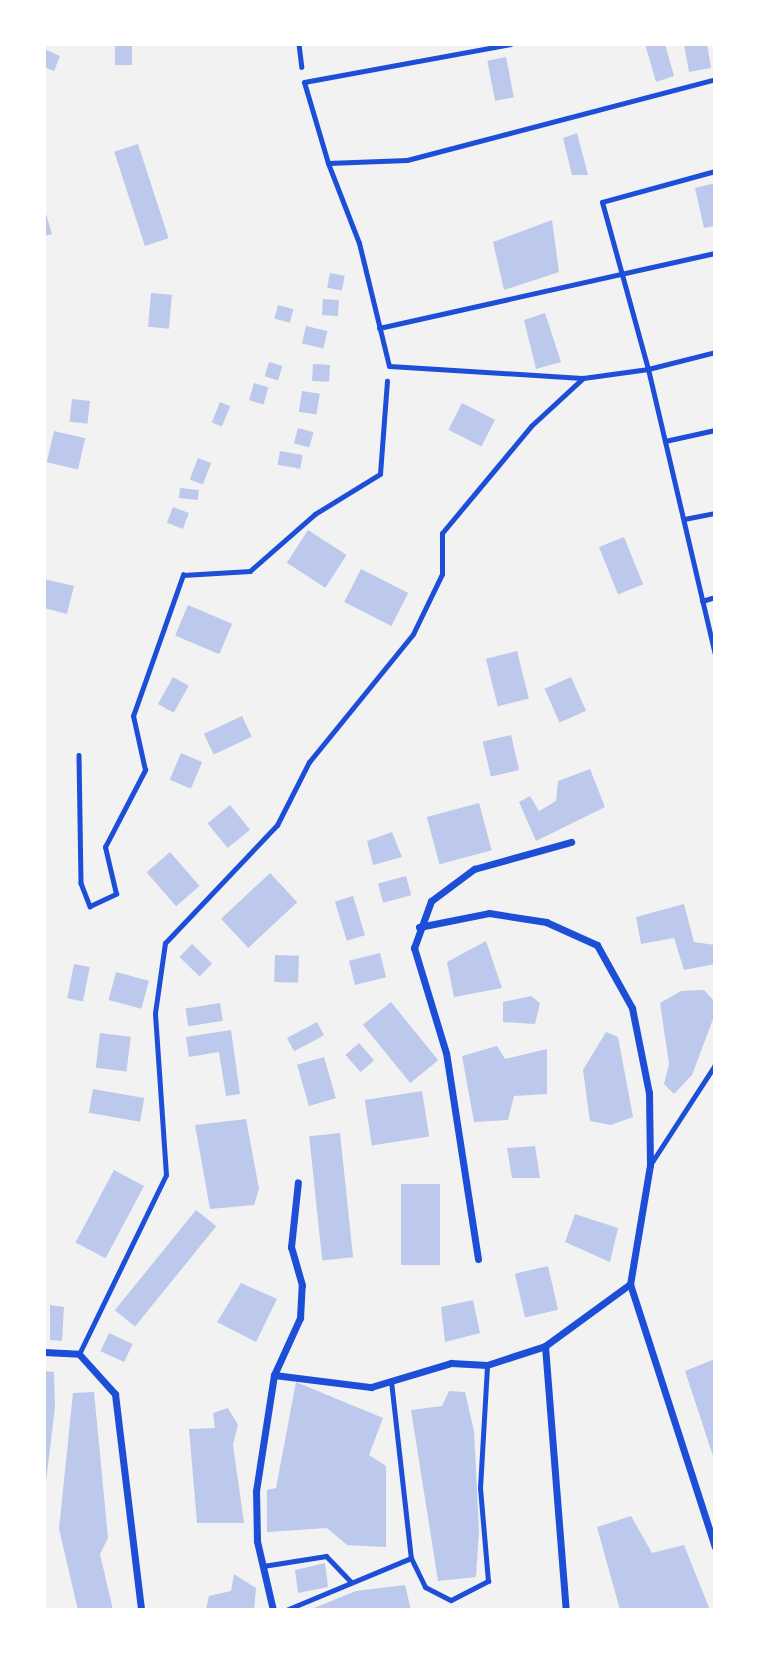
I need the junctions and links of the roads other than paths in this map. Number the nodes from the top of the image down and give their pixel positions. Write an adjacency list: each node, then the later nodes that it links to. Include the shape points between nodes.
1 (511, 44): 3 (lane, via 304,82)
2 (715, 79): 3 (lane, via 407,160)
3 (328, 163): 7 (lane, via 359,243)
4 (715, 171): 6 (lane, via 602,202)
5 (715, 253): 6 (lane)
6 (622, 274): 7 (lane); 9 (lane)
7 (379, 328): 10 (lane, via 388,366)
8 (715, 352): 9 (lane)
9 (648, 369): 10 (lane); 12 (lane)
10 (583, 378): 27 (lane, via 531,426 442,533 442,574 413,634 309,762 277,825 165,943 155,1013 166,1175)
11 (715, 430): 12 (lane)
12 (665, 441): 14 (lane)
13 (715, 513): 14 (lane)
14 (684, 519): 16 (lane)
15 (715, 597): 16 (lane)
16 (702, 601): 17 (lane)
17 (715, 654)
18 (571, 842): 19 (street, via 474,869 431,901)
19 (419, 927): 21 (street, via 489,913 546,922 597,945 632,1009 649,1093); 23 (street, via 414,948 446,1053)
20 (715, 1065): 21 (lane)
21 (650, 1165): 24 (street)
22 (298, 1182): 29 (street, via 291,1247 302,1285 300,1318)
23 (478, 1259)
24 (631, 1284): 25 (street); 31 (street)
25 (545, 1346): 28 (street); 38 (street)
26 (44, 1352): 27 (street)
27 (79, 1354): 35 (street, via 115,1394)
28 (487, 1365): 30 (street, via 451,1363); 32 (lane, via 480,1488 488,1581 451,1600 435,1597)
29 (274, 1375): 30 (street, via 371,1387); 33 (street, via 256,1491)
30 (391, 1381): 32 (lane)
31 (715, 1547)
32 (411, 1558): 34 (lane)
33 (263, 1566): 34 (lane, via 326,1556); 36 (street)
34 (350, 1581): 37 (lane)
35 (141, 1610)
36 (273, 1610)
37 (286, 1610)
38 (566, 1610)

